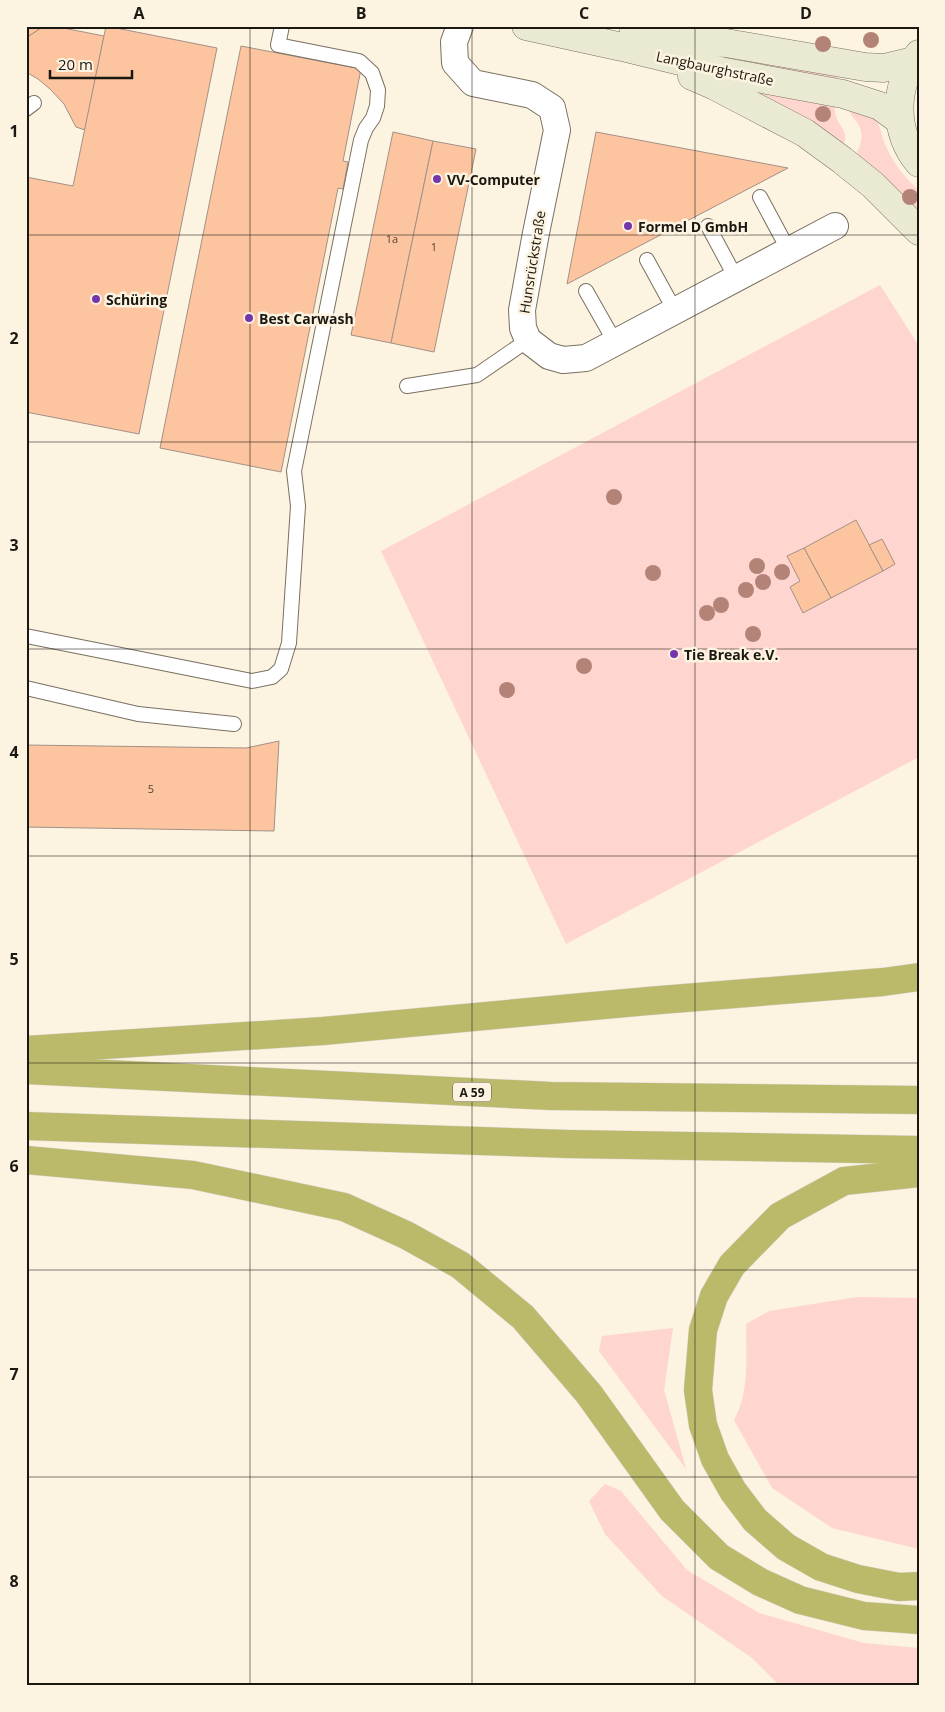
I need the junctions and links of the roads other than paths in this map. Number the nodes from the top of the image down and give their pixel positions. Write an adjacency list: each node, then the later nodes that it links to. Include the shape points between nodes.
1 (282, 26): 20 (lane, via 278,45 359,61 372,73 378,90 377,106 360,140 294,471 298,506 289,643 281,668 272,677 252,681)
2 (460, 26): 17 (street, Hunsrückstraße, via 454,42 455,63 473,83 532,95 552,108 556,118 557,130 522,310 523,328)
3 (526, 26): 4 (main road, Langbaurghstraße)
4 (618, 37): 5 (main road, Langbaurghstraße, via 726,43 864,67 884,68); 6 (main road, Langbaurghstraße, via 725,72 843,94 880,106); 11 (main road, via 805,133 872,185)
5 (916, 57): 6 (main road, via 904,79 899,99)
6 (899, 120): 7 (main road, via 905,142)
7 (919, 163)
8 (760, 197): 12 (lane)
9 (708, 226): 14 (lane)
10 (835, 226): 12 (street)
11 (919, 231)
12 (789, 251): 14 (street)
13 (647, 260): 16 (lane)
14 (736, 278): 16 (street)
15 (586, 291): 18 (lane)
16 (674, 311): 18 (street)
17 (528, 340): 18 (street, via 549,356 569,360 586,358); 19 (lane, via 477,375)
18 (616, 342)
19 (407, 386)
20 (26, 636)
21 (26, 688): 22 (lane, via 138,714)
22 (234, 724)
23 (919, 979): 24 (highway, via 323,1032)
24 (26, 1050)
25 (26, 1070): 26 (highway, A 59, via 551,1096)
26 (919, 1100)
27 (26, 1126): 28 (highway, via 568,1144)
28 (919, 1150)
29 (26, 1160): 32 (highway, via 193,1175 344,1207 406,1235 460,1265 522,1317 589,1394 672,1510 719,1557 760,1582 800,1600 864,1616)
30 (919, 1173): 31 (highway, via 844,1181 780,1216 732,1265 714,1296 703,1330 698,1390 703,1425 715,1459 733,1491 761,1526 786,1547 821,1567 899,1587)
31 (919, 1586)
32 (919, 1620)

